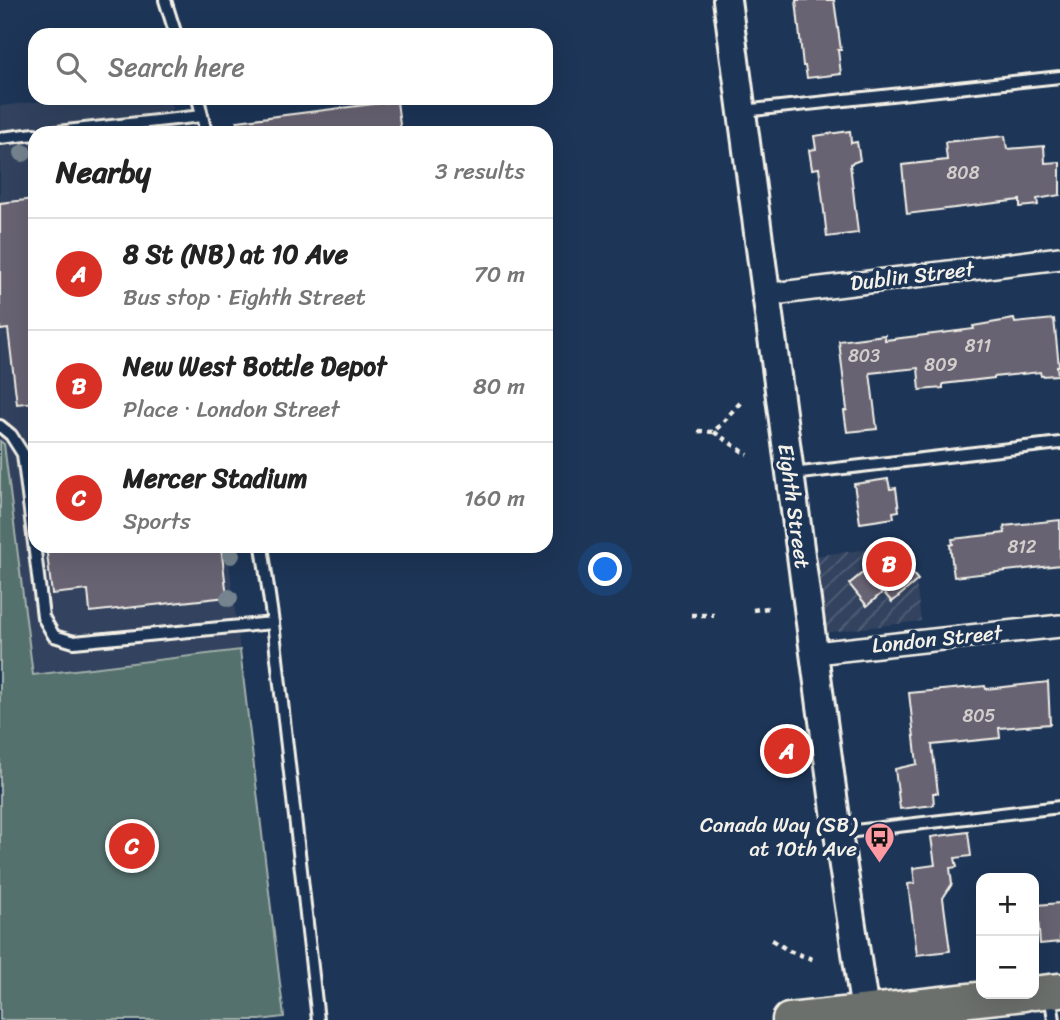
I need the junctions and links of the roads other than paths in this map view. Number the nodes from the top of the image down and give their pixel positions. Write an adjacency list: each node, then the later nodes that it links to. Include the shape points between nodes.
1 (165, 0): 3 (lane)
2 (727, 0): 6 (street, Eighth Street)
3 (174, 28)
4 (1060, 77): 6 (lane)
5 (200, 105): 7 (lane)
6 (740, 111): 13 (street, Eighth Street)
7 (202, 116): 8 (lane); 9 (lane)
8 (111, 126)
9 (204, 126)
10 (28, 136): 11 (lane)
11 (0, 138)
12 (1060, 258): 13 (street, Dublin Street)
13 (765, 295): 16 (street, Eighth Street)
14 (0, 426): 17 (lane, via 23,454)
15 (1060, 443): 16 (lane)
16 (790, 474): 22 (street, Eighth Street)
17 (28, 495)
18 (35, 553): 20 (lane, via 43,617 54,636 74,642)
19 (263, 553): 20 (lane)
20 (273, 622): 27 (lane)
21 (1060, 626): 22 (street, London Street)
22 (814, 653): 24 (street, Eighth Street)
23 (1060, 807): 24 (lane)
24 (838, 832): 26 (street, Eighth Street)
25 (1044, 998): 26 (main road)
26 (865, 1012): 28 (main road)
27 (318, 1020)
28 (789, 1020)

